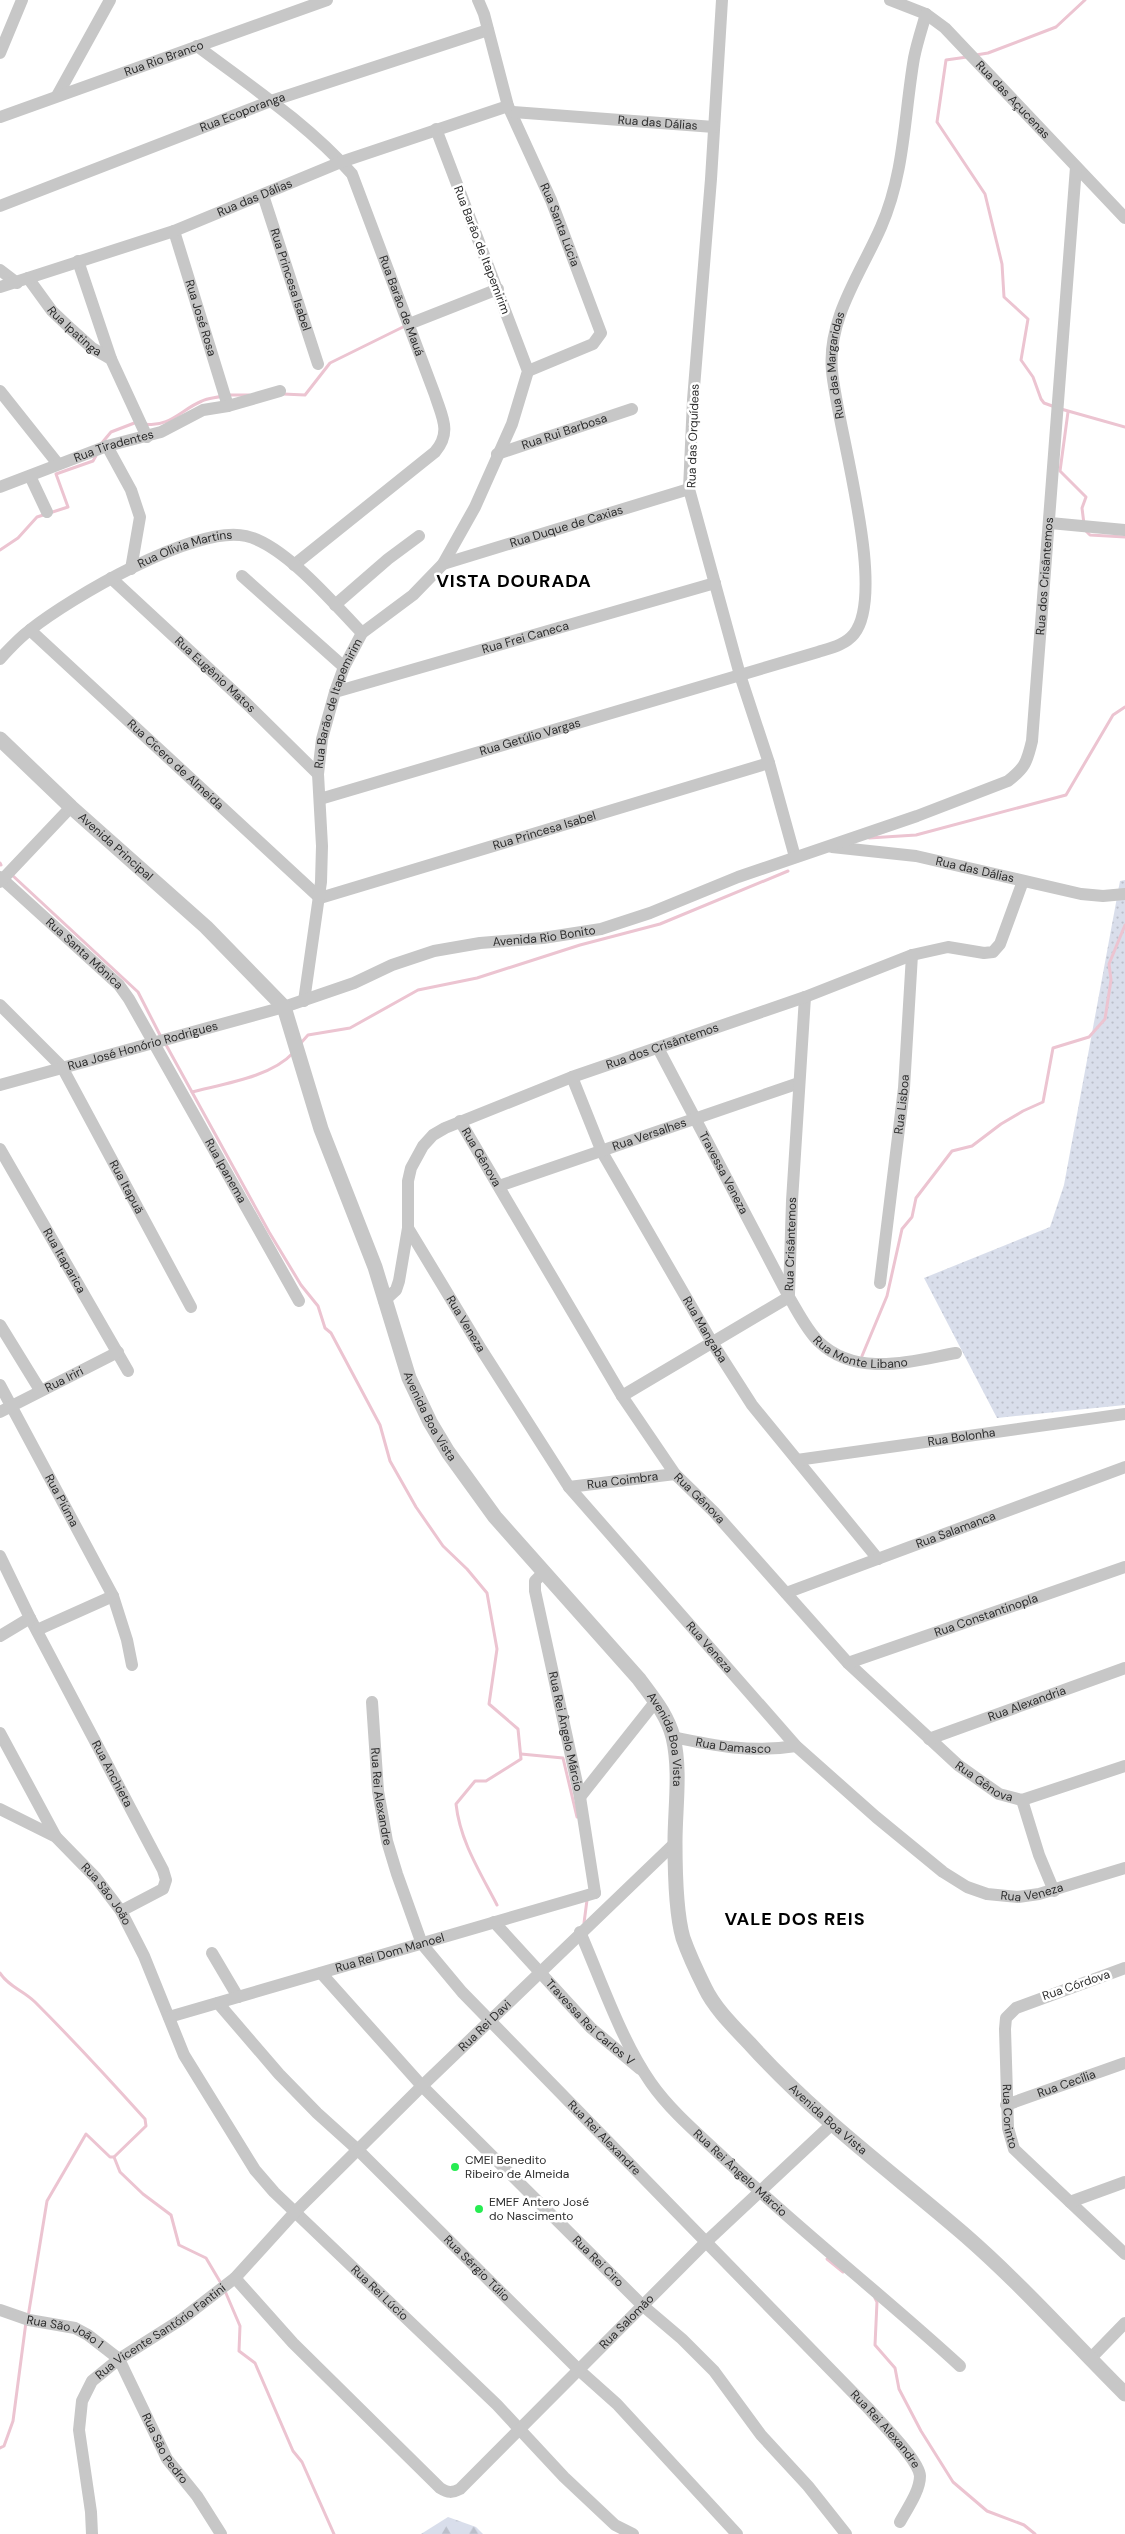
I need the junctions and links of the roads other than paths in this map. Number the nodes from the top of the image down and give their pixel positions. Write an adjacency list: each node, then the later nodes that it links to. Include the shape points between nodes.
1 (22, 0): 10 (street)
2 (110, 0): 11 (street)
3 (327, 0): 9 (street, Rua Rio Branco)
4 (478, 0): 8 (street, Rua Santa Lúcia)
5 (722, 0): 15 (street, Rua das Orquídeas)
6 (890, 0): 7 (street, Rua das Açucenas)
7 (926, 14): 18 (street, Rua das Açucenas, via 945,28); 58 (street, Rua das Margaridas, via 914,57 898,182 882,226 833,333 832,372 867,580 862,620 855,633 837,646)
8 (488, 30): 12 (street, Rua Ecoporanga); 13 (street, Rua Santa Lúcia)
9 (197, 46): 11 (street, Rua Rio Branco); 12 (street, Rua Barão de Mauá)
10 (0, 53)
11 (57, 96): 14 (street, Rua Rio Branco)
12 (271, 101): 17 (street, Rua Barão de Mauá); 20 (street, Rua Ecoporanga)
13 (511, 109): 15 (street, Rua das Dálias); 16 (street, Rua das Dálias); 31 (street, Rua Santa Lúcia, via 551,200 601,333 593,344)
14 (0, 117)
15 (714, 127): 42 (street, Rua das Orquídeas)
16 (436, 129): 17 (street, Rua das Dálias); 27 (street, Rua Barão de Itapemirim)
17 (342, 162): 19 (street, Rua das Dálias); 28 (street, Rua Barão de Mauá, via 358,188)
18 (1076, 167): 21 (street, Rua das Açucenas); 44 (street, Rua dos Crisântemos)
19 (263, 195): 22 (street, Rua das Dálias); 30 (street, Rua Princesa Isabel)
20 (0, 206)
21 (1125, 218)
22 (174, 231): 23 (street, Rua das Dálias); 34 (street, Rua José Rosa)
23 (78, 261): 25 (street, Rua das Dálias); 29 (street)
24 (0, 270): 25 (street, Rua Ipatinga)
25 (22, 280): 26 (street, Rua das Dálias); 29 (street, Rua Ipatinga, via 71,329)
26 (0, 287)
27 (498, 289): 28 (street); 31 (street, Rua Barão de Itapemirim)
28 (409, 324): 48 (street, Rua Barão de Mauá, via 445,428 444,440 435,452)
29 (110, 360): 36 (street, Rua Ipatinga)
30 (318, 364)
31 (528, 371): 38 (street, Rua Barão de Itapemirim, via 512,424)
32 (0, 391): 39 (street)
33 (280, 391): 34 (street, Rua Tiradentes)
34 (228, 406): 36 (street, Rua Tiradentes, via 203,410)
35 (632, 409): 38 (street, Rua Rui Barbosa)
36 (147, 436): 37 (street, Rua Tiradentes)
37 (107, 446): 39 (street, Rua Tiradentes); 49 (street, via 131,490 140,516)
38 (497, 454): 47 (street, Rua Barão de Itapemirim, via 475,507)
39 (58, 464): 40 (street, Rua Tiradentes)
40 (30, 476): 41 (street, Rua Tiradentes); 43 (street)
41 (0, 487)
42 (689, 489): 47 (street, Rua Duque de Caxias); 52 (street, Rua das Orquídeas)
43 (47, 512)
44 (1050, 523): 45 (street); 65 (street, Rua dos Crisântemos, via 1032,741 1027,763 1008,781)
45 (1125, 530)
46 (419, 536): 53 (street)
47 (443, 564): 55 (street, Rua Barão de Itapemirim, via 413,595)
48 (294, 565): 49 (street, Rua Olívia Martins, via 257,540 235,534 197,541); 53 (street, Rua Olívia Martins)
49 (131, 569): 51 (street, Rua Olívia Martins)
50 (242, 576): 57 (street)
51 (111, 578): 54 (street, Rua Olívia Martins); 62 (street, Rua Eugênio Matos, via 248,704)
52 (715, 583): 58 (street, Rua das Orquídeas); 59 (street, Rua Frei Caneca)
53 (335, 605): 55 (street, Rua Olívia Martins)
54 (30, 630): 56 (street, Rua Olívia Martins); 70 (street, Rua Cícero de Almeida)
55 (362, 633): 57 (street, Rua Barão de Itapemirim)
56 (0, 659)
57 (344, 668): 59 (street, Rua Barão de Itapemirim)
58 (740, 674): 61 (street, Rua das Orquídeas); 63 (street, Rua Getúlio Vargas)
59 (335, 692): 62 (street, Rua Barão de Itapemirim, via 322,739)
60 (0, 738): 64 (street, Avenida Principal)
61 (769, 763): 66 (street, Rua das Orquídeas); 70 (street, Rua Princesa Isabel)
62 (318, 774): 63 (street, Rua Barão de Itapemirim)
63 (320, 799): 70 (street, Rua Barão de Itapemirim)
64 (72, 807): 67 (street); 75 (street, Avenida Principal, via 206,927)
65 (825, 847): 66 (street, Rua dos Crisântemos); 68 (street, Rua das Dálias, via 916,856)
66 (798, 856): 73 (street, Avenida Rio Bonito, via 601,929 434,951)
67 (1, 880): 76 (street, Rua Santa Mônica, via 119,985)
68 (1023, 881): 69 (street, Rua das Dálias, via 1081,894); 71 (street, Rua dos Crisântemos, via 1000,944 994,952 948,947)
69 (1125, 894)
70 (320, 898): 73 (street, Rua Barão de Itapemirim)
71 (912, 955): 72 (street, Rua dos Crisântemos); 88 (street, Rua Lisboa, via 904,1088)
72 (805, 997): 77 (street, Rua dos Crisântemos); 80 (street, Rua Crisântemos)
73 (304, 1001): 75 (street, Avenida Rio Bonito)
74 (0, 1005): 78 (street, Rua Itapuã)
75 (284, 1007): 76 (street, Rua José Honório Rodrigues); 91 (street, Avenida Boa Vista, via 321,1129 375,1267)
76 (152, 1042): 78 (street, Rua José Honório Rodrigues); 90 (street, Rua Ipanema)
77 (658, 1048): 79 (street, Rua dos Crisântemos); 82 (street, Travessa Veneza)
78 (62, 1068): 81 (street, Rua José Honório Rodrigues); 92 (street, Rua Itapuã)
79 (572, 1077): 83 (street, Rua dos Crisântemos); 85 (street, Rua Mangaba)
80 (799, 1083): 82 (street, Rua Versalhes); 89 (street, Rua Crisântemos)
81 (0, 1085)
82 (696, 1120): 85 (street, Rua Versalhes); 89 (street, Travessa Veneza)
83 (460, 1121): 86 (street, Rua Gênova); 87 (street, Rua dos Crisântemos, via 432,1135 415,1158 408,1180)
84 (0, 1150): 95 (street, Rua Itaparica)
85 (602, 1152): 86 (street, Rua Versalhes); 94 (street, Rua Mangaba)
86 (499, 1186): 100 (street, Rua Gênova)
87 (408, 1228): 91 (street, Rua dos Crisântemos, via 396,1290); 106 (street, Rua Veneza)
88 (880, 1283)
89 (789, 1297): 94 (street, Rua Crisântemos); 96 (street, Rua Monte Libano, via 818,1341 830,1351 860,1363 896,1364)
90 (299, 1301)
91 (384, 1301): 110 (street, Avenida Boa Vista, via 409,1378 430,1422 495,1517)
92 (191, 1306)
93 (0, 1325): 99 (street)
94 (713, 1344): 100 (street, Rua Crisântemos); 103 (street, Rua Mangaba, via 752,1405)
95 (118, 1352): 97 (street, Rua Itaparica); 99 (street, Rua Iriri)
96 (956, 1353)
97 (128, 1371)
98 (0, 1385): 101 (street, Rua Piúma)
99 (40, 1390): 101 (street, Rua Iriri)
100 (622, 1396): 105 (street, Rua Gênova)
101 (6, 1409): 112 (street, Rua Piúma)
102 (1125, 1414): 103 (street, Rua Bolonha)
103 (798, 1460): 108 (street, Rua Mangaba)
104 (1125, 1467): 108 (street, Rua Salamanca)
105 (675, 1474): 106 (street, Rua Coimbra); 111 (street, Rua Gênova, via 714,1512)
106 (569, 1487): 124 (street, Rua Veneza)
107 (0, 1556): 113 (street, Rua Anchieta)
108 (878, 1559): 111 (street, Rua Salamanca)
109 (1125, 1567): 116 (street, Rua Constantinopla)
110 (542, 1573): 119 (street, Avenida Boa Vista); 126 (street, Rua Rei Ângelo Márcio, via 535,1581 535,1592)
111 (786, 1593): 116 (street, Rua Gênova)
112 (113, 1596): 114 (street); 117 (street, Rua Piúma)
113 (30, 1618): 114 (street, Rua Anchieta); 115 (street)
114 (37, 1630): 135 (street, Rua Anchieta, via 165,1875 163,1889)
115 (0, 1636)
116 (848, 1663): 123 (street, Rua Gênova)
117 (132, 1665)
118 (1125, 1668): 123 (street, Rua Alexandria)
119 (656, 1701): 122 (street, Avenida Boa Vista); 126 (street)
120 (372, 1702): 138 (street, Rua Rei Alexandre, via 378,1791 387,1841)
121 (0, 1733): 129 (street)
122 (673, 1737): 124 (street, Rua Damasco, via 742,1750); 130 (street, Avenida Boa Vista, via 677,1761)
123 (929, 1739): 127 (street, Rua Gênova, via 988,1788)
124 (796, 1746): 132 (street, Rua Veneza, via 876,1817 943,1872 967,1887 1000,1896 1027,1896)
125 (1125, 1766): 127 (street, Rua Gênova)
126 (580, 1797): 133 (street, Rua Rei Ângelo Márcio)
127 (1022, 1800): 132 (street, Rua Gênova)
128 (0, 1809): 129 (street, Rua São João)
129 (56, 1837): 135 (street, Rua São João, via 96,1878)
130 (675, 1843): 134 (street, Rua Rei Davi); 152 (street, Avenida Boa Vista, via 683,1936 707,1992 763,2058)
131 (1125, 1868): 132 (street, Rua Veneza)
132 (1054, 1890)
133 (595, 1893): 134 (street); 136 (street, Rua Rei Dom Manoel)
134 (606, 1906): 137 (street, Rua Rei Davi)
135 (121, 1911): 146 (street, Rua São João)
136 (494, 1922): 138 (street, Rua Rei Dom Manoel); 141 (street, Travessa Rei Carlos V)
137 (580, 1932): 141 (street, Rua Rei Davi); 149 (street, Rua Rei Ângelo Márcio)
138 (422, 1944): 142 (street, Rua Rei Dom Manoel); 147 (street, Rua Rei Alexandre, via 462,1992)
139 (212, 1953): 143 (street)
140 (1125, 1968): 144 (street, Rua Córdova)
141 (540, 1971): 147 (street, Rua Rei Davi); 149 (street, Travessa Rei Carlos V, via 591,2028)
142 (321, 1973): 143 (street, Rua Rei Dom Manoel); 150 (street, Rua Rei Ciro)
143 (238, 1997): 145 (street, Rua Rei Dom Manoel)
144 (1028, 2002): 151 (street, Rua Corinto, via 1010,2012 1005,2023)
145 (218, 2003): 146 (street, Rua Rei Dom Manoel); 153 (street, Rua Sérgio Túlio, via 279,2074)
146 (169, 2017): 157 (street, Rua Rei Lúcio, via 184,2055 243,2152 255,2170)
147 (491, 2020): 150 (street, Rua Rei Davi); 158 (street, Rua Rei Alexandre)
148 (1125, 2063): 151 (street, Rua Cecília)
149 (643, 2071): 155 (street, Rua Rei Ângelo Márcio, via 683,2120)
150 (422, 2086): 153 (street, Rua Rei Davi); 161 (street, Rua Rei Ciro)
151 (1006, 2105): 156 (street, Rua Corinto, via 1014,2149)
152 (831, 2125): 155 (street, Rua Salomão); 165 (street, Avenida Boa Vista, via 972,2242)
153 (358, 2150): 157 (street, Rua Rei Davi); 167 (street, Rua Sérgio Túlio)
154 (1125, 2182): 156 (street)
155 (760, 2192): 158 (street, Rua Salomão); 166 (street, Rua Rei Ângelo Márcio)
156 (1070, 2202): 159 (street, Rua Corinto)
157 (295, 2212): 160 (street, Rua Vicente Santório Fantini); 169 (street, Rua Rei Lúcio, via 497,2405)
158 (707, 2241): 161 (street, Rua Salomão); 170 (street, Rua Rei Alexandre, via 869,2409 914,2462 920,2473 919,2482)
159 (1125, 2254)
160 (235, 2278): 164 (street, Rua Vicente Santório Fantini, via 182,2319); 169 (street, Rua Salomão, via 288,2338 444,2491 460,2489)
161 (642, 2305): 167 (street, Rua Salomão); 175 (street, Rua Rei Ciro, via 714,2371 762,2435)
162 (2, 2313): 164 (street, Rua São João 1, via 74,2328)
163 (1125, 2323): 165 (street)
164 (118, 2359): 171 (street, Rua Vicente Santório Fantini, via 92,2381 79,2416); 172 (street, Rua São Pedro, via 167,2459 197,2496)
165 (1090, 2359): 168 (street, Avenida Boa Vista)
166 (960, 2366)
167 (580, 2371): 169 (street, Rua Salomão); 174 (street, Rua Sérgio Túlio, via 617,2404)
168 (1125, 2394)
169 (518, 2429): 173 (street, Rua Rei Lúcio, via 615,2525)
170 (900, 2522)
171 (92, 2534)
172 (221, 2534)
173 (633, 2534)
174 (737, 2534)
175 (846, 2534)

